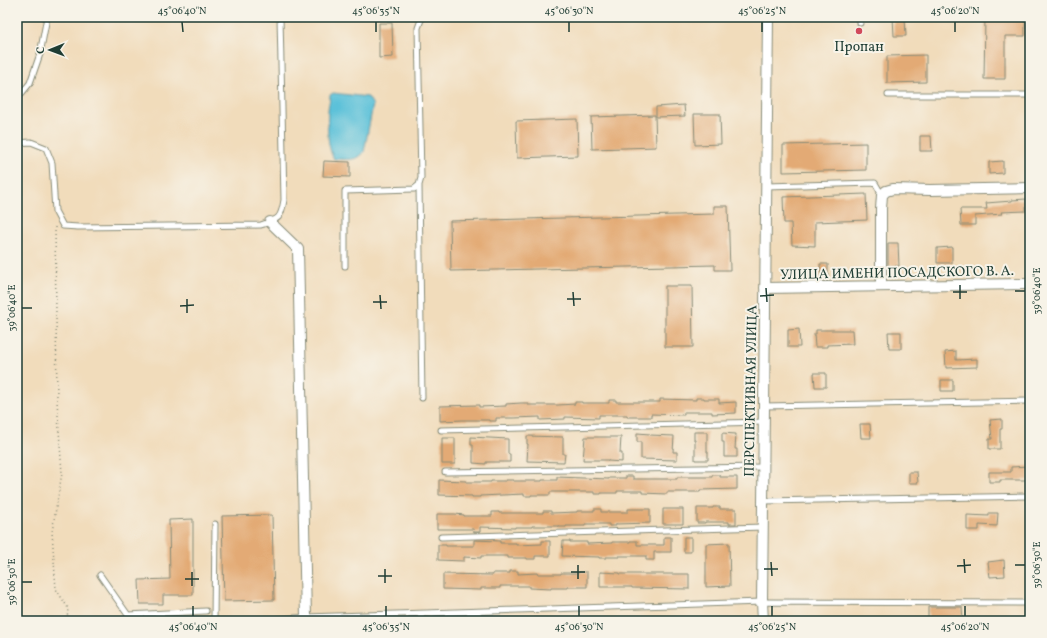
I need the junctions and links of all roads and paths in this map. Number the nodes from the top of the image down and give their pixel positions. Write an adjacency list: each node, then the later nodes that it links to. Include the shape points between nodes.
1 (47, 17): 9 (lane, via 33,76)
2 (280, 17): 15 (lane, via 284,200 282,213)
3 (422, 17): 11 (lane, via 418,28 421,178)
4 (768, 17): 12 (street, ПЕРСПЕКТИВНАЯ УЛИЦА)
5 (860, 17): 6 (lane)
6 (860, 23)
7 (888, 95): 8 (lane)
8 (1030, 95)
9 (17, 100)
10 (17, 143): 15 (lane, via 31,142 46,148 52,162 55,211 63,226 261,225)
11 (419, 185): 17 (lane, via 414,190 346,191); 21 (lane)
12 (766, 186): 14 (lane, via 875,183); 20 (street, ПЕРСПЕКТИВНАЯ УЛИЦА)
13 (1030, 188): 14 (street, via 894,189)
14 (882, 195): 19 (street)
15 (270, 222): 37 (street, via 298,249)
16 (55, 227): 38 (path, via 57,401 62,473 52,532 56,589 68,608)
17 (345, 266)
18 (1030, 284): 19 (street, УЛИЦА ИМЕНИ ПОСАДСКОГО В. А.)
19 (881, 286): 20 (street, УЛИЦА ИМЕНИ ПОСАДСКОГО В. А.)
20 (765, 288): 23 (street, ПЕРСПЕКТИВНАЯ УЛИЦА)
21 (422, 398)
22 (1030, 401): 23 (lane)
23 (764, 406): 24 (street, ПЕРСПЕКТИВНАЯ УЛИЦА)
24 (764, 422): 25 (lane); 26 (street, ПЕРСПЕКТИВНАЯ УЛИЦА)
25 (441, 430)
26 (763, 466): 27 (lane); 29 (street, ПЕРСПЕКТИВНАЯ УЛИЦА)
27 (445, 472)
28 (1030, 496): 29 (lane)
29 (763, 501): 31 (street, ПЕРСПЕКТИВНАЯ УЛИЦА)
30 (215, 524): 39 (lane)
31 (763, 527): 32 (lane); 34 (street, ПЕРСПЕКТИВНАЯ УЛИЦА)
32 (441, 537)
33 (100, 575): 36 (lane, via 128,615)
34 (762, 602): 35 (lane); 37 (lane); 41 (street, ПЕРСПЕКТИВНАЯ УЛИЦА)
35 (1030, 603)
36 (206, 611)
37 (306, 617): 40 (lane)
38 (67, 621)
39 (214, 621)
40 (256, 621)
41 (763, 621)

